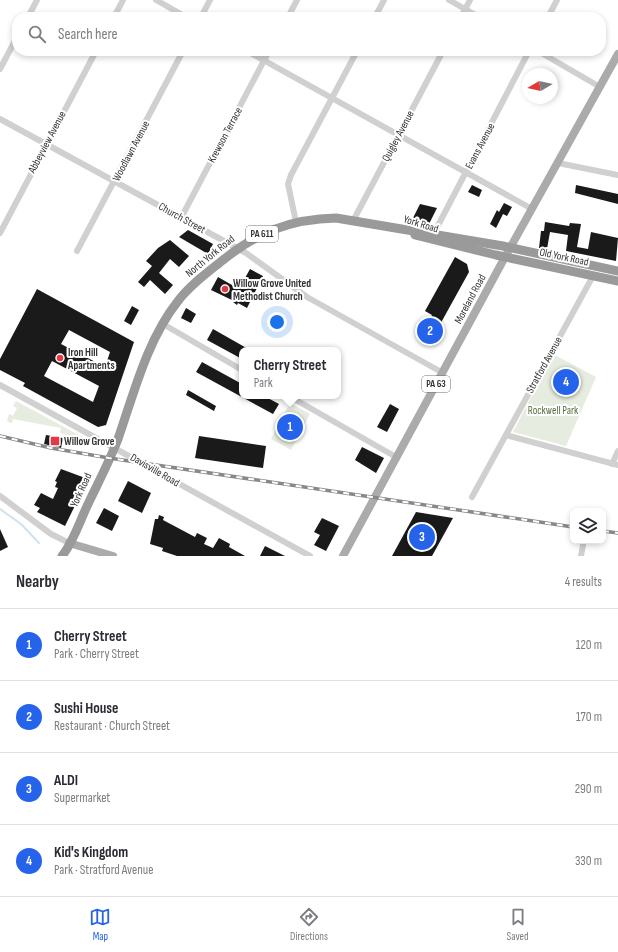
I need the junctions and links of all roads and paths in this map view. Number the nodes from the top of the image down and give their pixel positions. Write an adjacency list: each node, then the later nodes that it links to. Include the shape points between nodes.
1 (37, 0): 11 (street)
2 (123, 0): 12 (street)
3 (156, 0): 13 (street)
4 (210, 0): 14 (street)
5 (297, 0): 15 (street)
6 (384, 0): 16 (street)
7 (449, 0): 10 (street)
8 (470, 0): 10 (street)
9 (557, 0): 19 (street)
10 (465, 9): 17 (street); 18 (street)
11 (31, 12)
12 (117, 12)
13 (177, 12)
14 (204, 12)
15 (291, 12)
16 (378, 12)
17 (464, 12)
18 (470, 12)
19 (551, 12)
20 (12, 46): 31 (street)
21 (618, 54): 32 (main road, Moreland Road / PA 63)
22 (93, 56): 36 (street, Abbeyview Avenue)
23 (180, 56): 40 (street, Woodlawn Avenue)
24 (256, 56): 30 (street)
25 (266, 56): 30 (street, Krewson Terrace)
26 (354, 56): 33 (street)
27 (440, 56): 35 (street, Quigley Avenue)
28 (526, 56): 38 (street, Evans Avenue)
29 (547, 56): 32 (street)
30 (264, 61): 33 (street); 42 (street, Krewson Terrace)
31 (0, 69)
32 (600, 87): 37 (main road, Moreland Road / PA 63)
33 (332, 97): 35 (street); 44 (street, via 288,184)
34 (0, 119): 36 (street, Church Street)
35 (399, 135): 38 (street); 43 (street, Quigley Avenue)
36 (46, 144): 40 (street, Church Street); 46 (street, Abbeyview Avenue)
37 (558, 163): 39 (street); 41 (main road, Moreland Road / PA 63)
38 (466, 172): 41 (street); 47 (street, Evans Avenue)
39 (618, 176)
40 (115, 182): 42 (street, Church Street); 50 (street, Woodlawn Avenue)
41 (532, 209): 48 (main road, Moreland Road / PA 63)
42 (181, 218): 49 (street, Church Street)
43 (353, 221): 44 (highway, North York Road / PA 611, via 315,218); 45 (highway, North York Road / PA 611)
44 (296, 222): 49 (highway, North York Road / PA 611, via 258,236)
45 (395, 229): 47 (highway, York Road / PA 611)
46 (0, 233)
47 (432, 237): 48 (highway, York Road / PA 611); 51 (highway, York Road / PA 611)
48 (510, 248): 51 (main road, Moreland Road / PA 63); 52 (highway, Old York Road / PA 611)
49 (237, 249): 55 (highway, North York Road / PA 611, via 187,290); 57 (street, Church Street, via 307,297)
50 (77, 251)
51 (505, 257): 53 (highway, Old York Road / PA 611); 57 (main road, Moreland Road / PA 63)
52 (618, 271)
53 (593, 276): 54 (highway, Old York Road / PA 611); 60 (street, Stratford Avenue)
54 (618, 281)
55 (163, 324): 56 (street); 61 (highway, North York Road / PA 611)
56 (239, 368)
57 (443, 373): 63 (main road, Moreland Road / PA 63)
58 (0, 384): 61 (street, Davisville Road)
59 (294, 399): 63 (street)
60 (506, 435): 64 (street); 66 (street, Stratford Avenue)
61 (114, 447): 67 (highway, York Road / PA 611); 72 (street, Davisville Road)
62 (618, 451): 64 (street)
63 (396, 457): 73 (main road, Moreland Road / PA 63)
64 (615, 464)
65 (0, 496): 67 (street, via 51,534)
66 (472, 497)
67 (69, 543): 69 (highway, PA 611); 70 (highway, PA 611); 71 (main road)
68 (583, 546): 74 (street)
69 (54, 556)
70 (62, 556)
71 (112, 556)
72 (310, 556)
73 (343, 556)
74 (581, 556)

